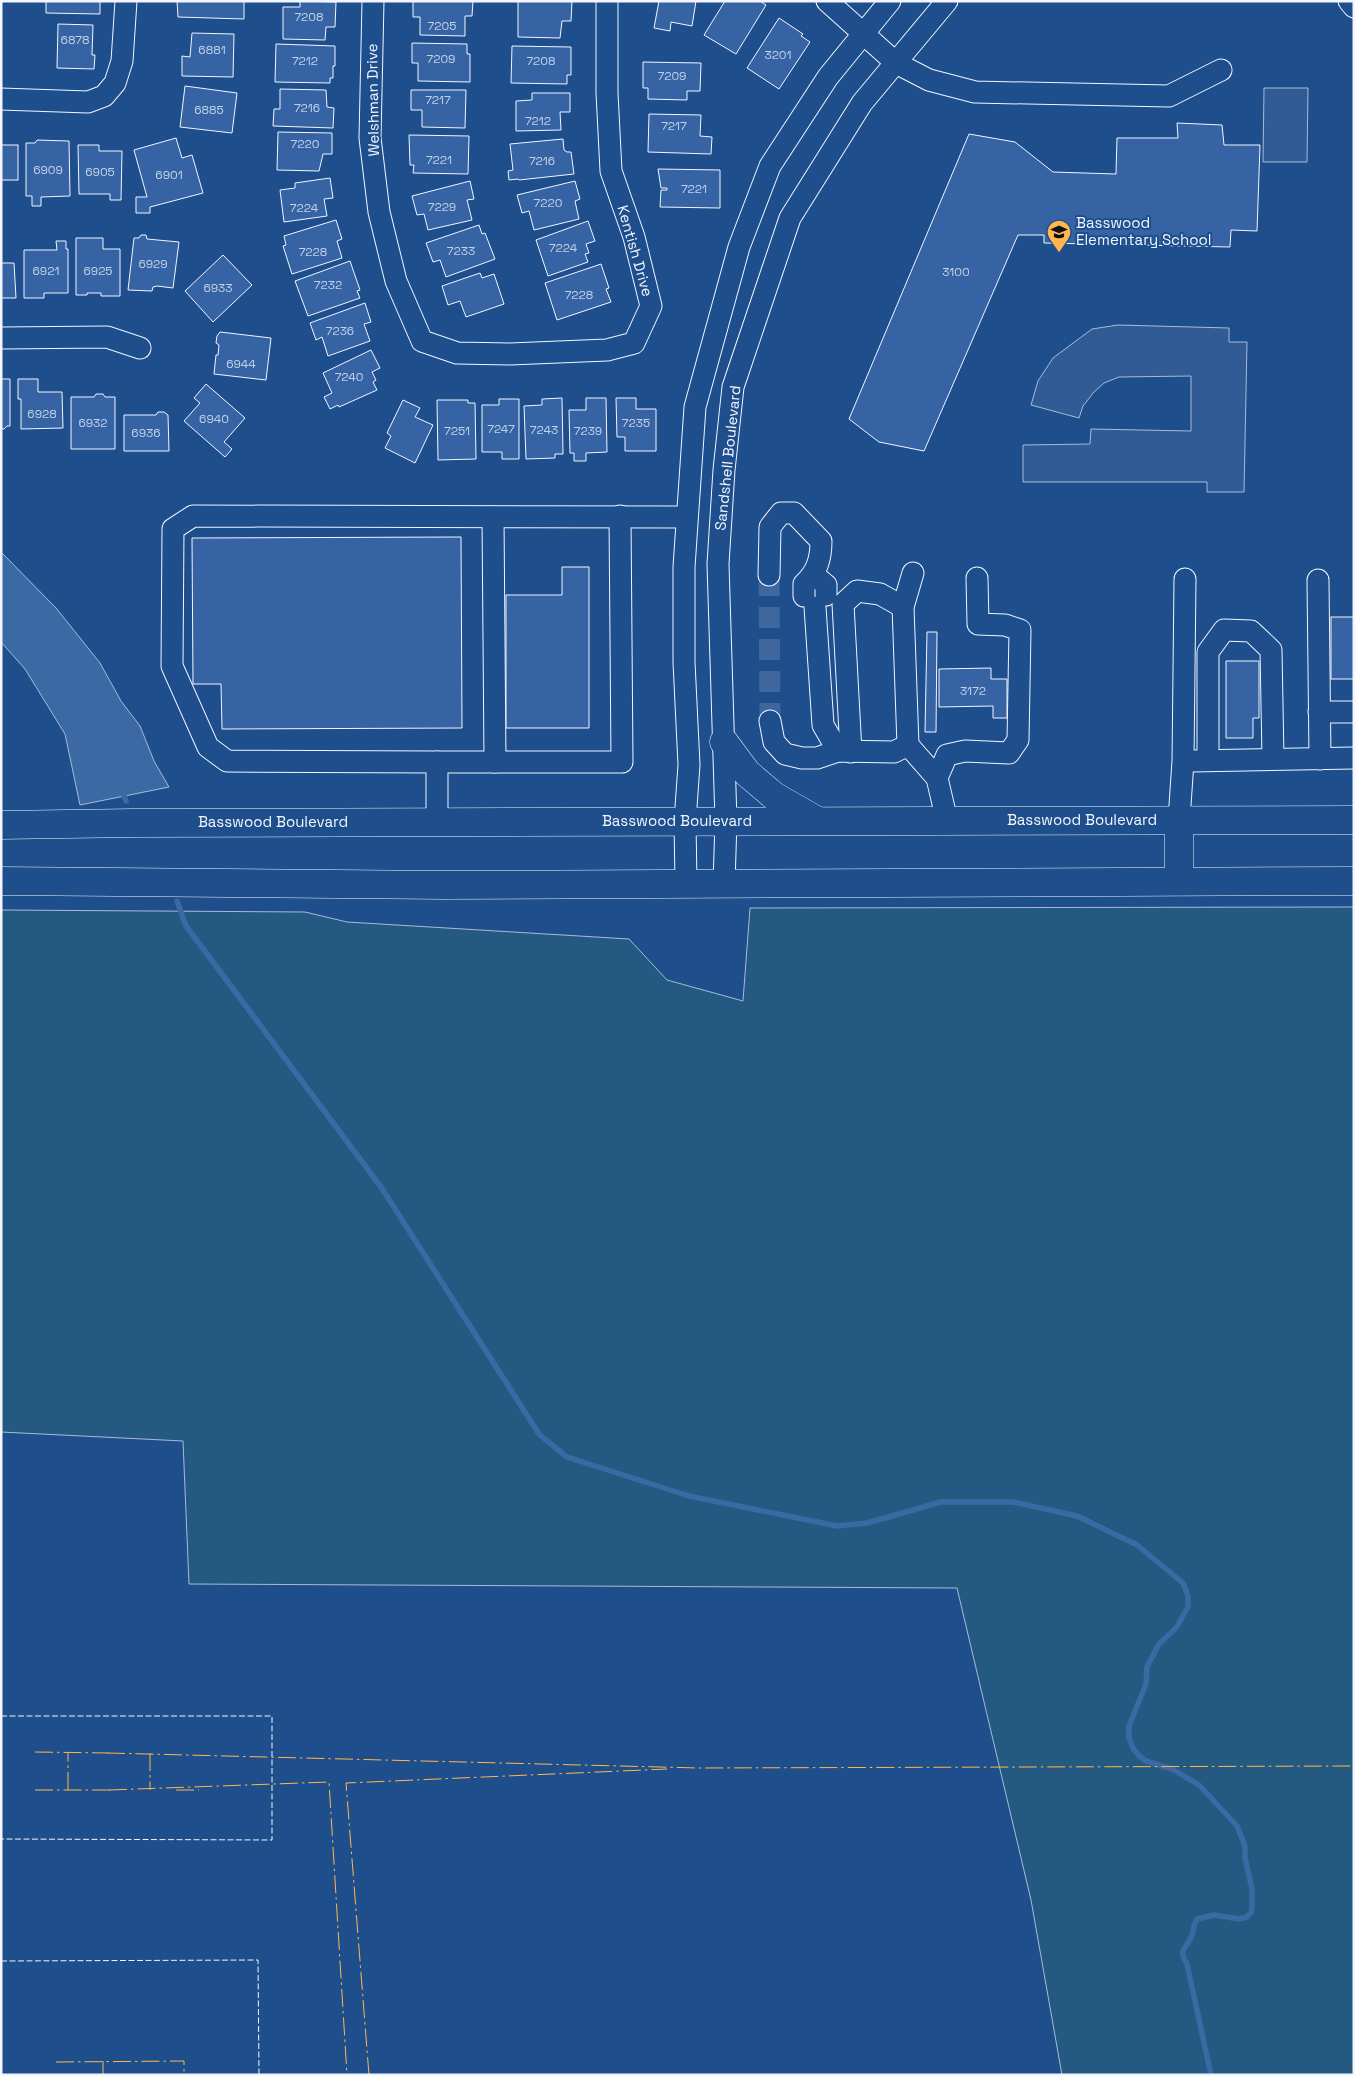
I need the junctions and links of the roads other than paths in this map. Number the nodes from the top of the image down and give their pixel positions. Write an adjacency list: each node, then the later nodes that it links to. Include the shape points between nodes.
1 (126, 1): 12 (street, via 122,61 115,84 104,96 88,102)
2 (373, 1): 14 (street, Welshman Drive, via 370,138 379,212 396,281)
3 (607, 1): 14 (street, Kentish Drive, via 611,171 634,237 651,306 634,342 607,350 510,354 457,353)
4 (826, 1): 9 (street)
5 (890, 1): 9 (street)
6 (947, 1): 10 (street, Sandshell Boulevard)
7 (1349, 1): 8 (street)
8 (1354, 7)
9 (862, 34): 10 (street); 18 (street, via 828,78 770,166 738,246 695,407)
10 (896, 63): 11 (street, via 929,80 984,93 1169,96); 28 (street, Sandshell Boulevard, via 862,103 790,218 733,387 718,564)
11 (1221, 70)
12 (1, 99)
13 (1, 338): 15 (street, via 107,337)
14 (422, 341)
15 (140, 348)
16 (620, 516): 17 (street); 18 (street); 37 (street, via 622,762)
17 (493, 517): 36 (street, via 193,516 173,529 172,666 208,747 226,761); 37 (street)
18 (687, 517): 41 (street, via 684,662 690,765)
19 (913, 573): 24 (street)
20 (769, 576): 30 (street, via 770,526 781,513 794,513 821,542 815,601 823,725)
21 (977, 578): 38 (street, via 978,624 1005,625 1020,630 1018,740 1009,753 974,751 948,755)
22 (1184, 579): 35 (street)
23 (1318, 580): 25 (street)
24 (903, 607): 29 (street); 30 (street, via 880,594 857,591 843,604)
25 (1320, 712): 26 (street); 32 (street)
26 (1354, 712)
27 (770, 721): 30 (street, via 774,742 786,754 817,758)
28 (724, 742): 42 (main road, via 747,773 774,796); 45 (street, Sandshell Boulevard)
29 (908, 744): 30 (street, via 894,752); 38 (street)
30 (844, 751)
31 (1354, 758): 32 (street)
32 (1320, 759): 34 (street)
33 (1208, 760): 34 (street); 34 (street, via 1208,652 1224,630 1251,631 1271,650); 35 (street)
34 (1272, 760)
35 (1183, 761): 39 (street)
36 (437, 762): 37 (street); 44 (street)
37 (495, 762)
38 (937, 778): 43 (street)
39 (1179, 820): 40 (main road, Basswood Boulevard); 43 (main road, Basswood Boulevard); 48 (main road)
40 (1354, 820)
41 (685, 821): 44 (main road, Basswood Boulevard); 45 (main road, Basswood Boulevard); 50 (street)
42 (818, 821): 43 (main road, Basswood Boulevard); 45 (main road, Basswood Boulevard)
43 (947, 821)
44 (437, 822): 46 (main road, Basswood Boulevard)
45 (726, 822): 51 (street, Sandshell Boulevard)
46 (1, 825)
47 (1, 880): 50 (main road)
48 (1179, 881): 49 (main road); 51 (main road)
49 (1354, 881)
50 (686, 884): 51 (main road)
51 (724, 884)

